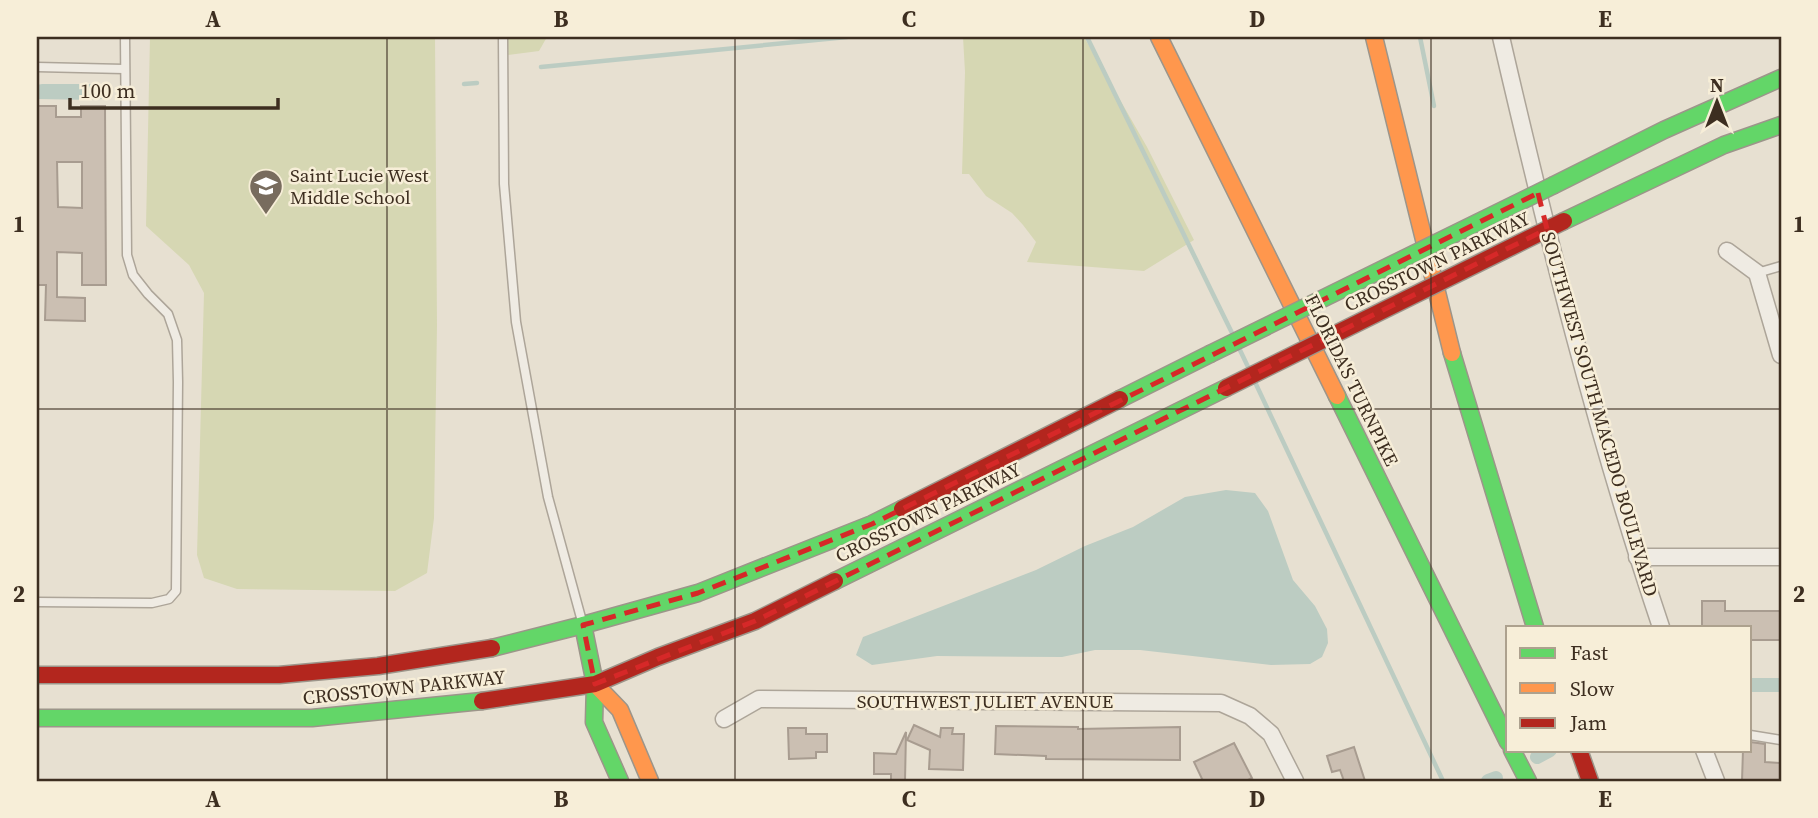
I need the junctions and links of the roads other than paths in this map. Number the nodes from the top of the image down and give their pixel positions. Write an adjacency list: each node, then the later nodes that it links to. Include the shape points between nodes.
1 (125, 37): 7 (lane)
2 (503, 37): 17 (lane, via 504,184 516,322 548,497)
3 (1159, 37): 25 (main road, FLORIDA'S TURNPIKE)
4 (1374, 37): 18 (main road, via 1457,375)
5 (1501, 37): 14 (street, SOUTHWEST SOUTH MACEDO BOULEVARD, via 1577,347)
6 (37, 67): 7 (lane)
7 (124, 69): 16 (lane, via 127,255 133,275 168,314 177,340 176,591 169,599 152,603)
8 (1781, 78): 17 (main road, CROSSTOWN PARKWAY, bridge, via 1664,130 872,524 698,593)
9 (1781, 125): 21 (main road, CROSSTOWN PARKWAY, bridge, via 1724,145 1564,221 755,621)
10 (1727, 251): 12 (street)
11 (1781, 267): 12 (lane)
12 (1757, 273): 13 (street)
13 (1781, 355)
14 (1637, 557): 15 (street); 19 (street, SOUTHWEST SOUTH MACEDO BOULEVARD)
15 (1781, 557)
16 (37, 602)
17 (583, 625): 20 (main road, CROSSTOWN PARKWAY, via 502,646 378,666 279,675); 21 (main road)
18 (1535, 626)
19 (1661, 626)
20 (37, 675)
21 (595, 684): 22 (main road, CROSSTOWN PARKWAY, via 496,700 312,718); 30 (main road, via 594,722); 31 (main road, via 620,710)
22 (37, 718)
23 (724, 719): 32 (street, SOUTHWEST JULIET AVENUE, via 759,699 1220,703 1250,716 1271,734)
24 (1752, 735): 26 (lane)
25 (1506, 738)
26 (1781, 740)
27 (1513, 752): 33 (main road)
28 (1580, 752): 34 (main road)
29 (1705, 752): 35 (street)
30 (620, 781)
31 (650, 781)
32 (1295, 781)
33 (1528, 781)
34 (1590, 781)
35 (1716, 781)

